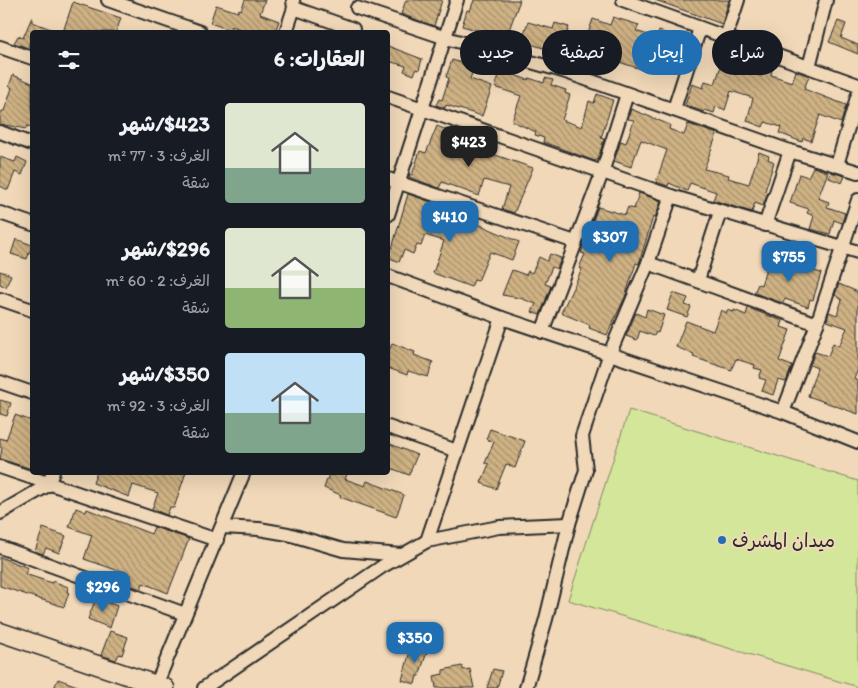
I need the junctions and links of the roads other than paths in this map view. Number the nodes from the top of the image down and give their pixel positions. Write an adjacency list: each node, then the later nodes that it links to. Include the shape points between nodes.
1 (110, 0): 10 (street)
2 (457, 0): 16 (street)
3 (623, 0): 8 (street)
4 (738, 0): 14 (street)
5 (826, 0): 20 (street)
6 (294, 4): 11 (street); 12 (street)
7 (360, 4): 13 (street); 16 (street)
8 (645, 4): 9 (street)
9 (700, 28): 15 (street); 26 (street)
10 (194, 30)
11 (287, 30)
12 (350, 30)
13 (352, 30)
14 (728, 30)
15 (712, 32)
16 (446, 38): 22 (street, via 563,70); 25 (street)
17 (0, 47): 18 (street)
18 (30, 57)
19 (783, 58): 20 (street)
20 (809, 67): 21 (street)
21 (858, 85)
22 (627, 94): 26 (street); 32 (street)
23 (858, 94): 30 (street)
24 (390, 98): 25 (street)
25 (423, 109): 32 (street); 33 (street)
26 (674, 109): 29 (street)
27 (0, 132): 28 (street)
28 (30, 143)
29 (790, 152): 30 (street); 40 (street)
30 (837, 165): 31 (street)
31 (858, 172)
32 (602, 173): 34 (street); 41 (street)
33 (393, 181): 36 (street); 41 (street)
34 (671, 196): 37 (street); 44 (street)
35 (858, 200): 42 (street)
36 (390, 201)
37 (720, 212): 40 (street); 46 (street)
38 (0, 213): 39 (street)
39 (30, 223)
40 (765, 225): 42 (street)
41 (574, 242): 51 (street)
42 (842, 248): 43 (street); 50 (street)
43 (858, 252)
44 (648, 263): 46 (street); 52 (street)
45 (390, 277): 49 (street)
46 (698, 280): 50 (street)
47 (0, 299): 48 (street)
48 (30, 309)
49 (502, 318): 51 (street); 58 (street)
50 (817, 324): 55 (street)
51 (542, 332): 52 (street)
52 (610, 354): 55 (street); 65 (street, via 582,436 586,470)
53 (0, 382): 54 (street)
54 (30, 391)
55 (783, 412): 57 (street)
56 (390, 428): 58 (street)
57 (857, 438)
58 (457, 451): 68 (street)
59 (0, 467): 60 (street)
60 (30, 473)
61 (37, 475): 63 (street)
62 (243, 475): 66 (street)
63 (51, 478): 64 (street); 67 (street)
64 (0, 513)
65 (569, 524): 68 (street, via 499,527); 75 (street)
66 (222, 527): 67 (street); 70 (street, via 288,534 343,550)
67 (217, 540): 71 (street)
68 (427, 541): 70 (street)
69 (0, 547): 71 (street)
70 (401, 555): 74 (street)
71 (185, 614): 73 (street)
72 (0, 632): 73 (street)
73 (159, 687)
74 (204, 688)
75 (526, 688)

